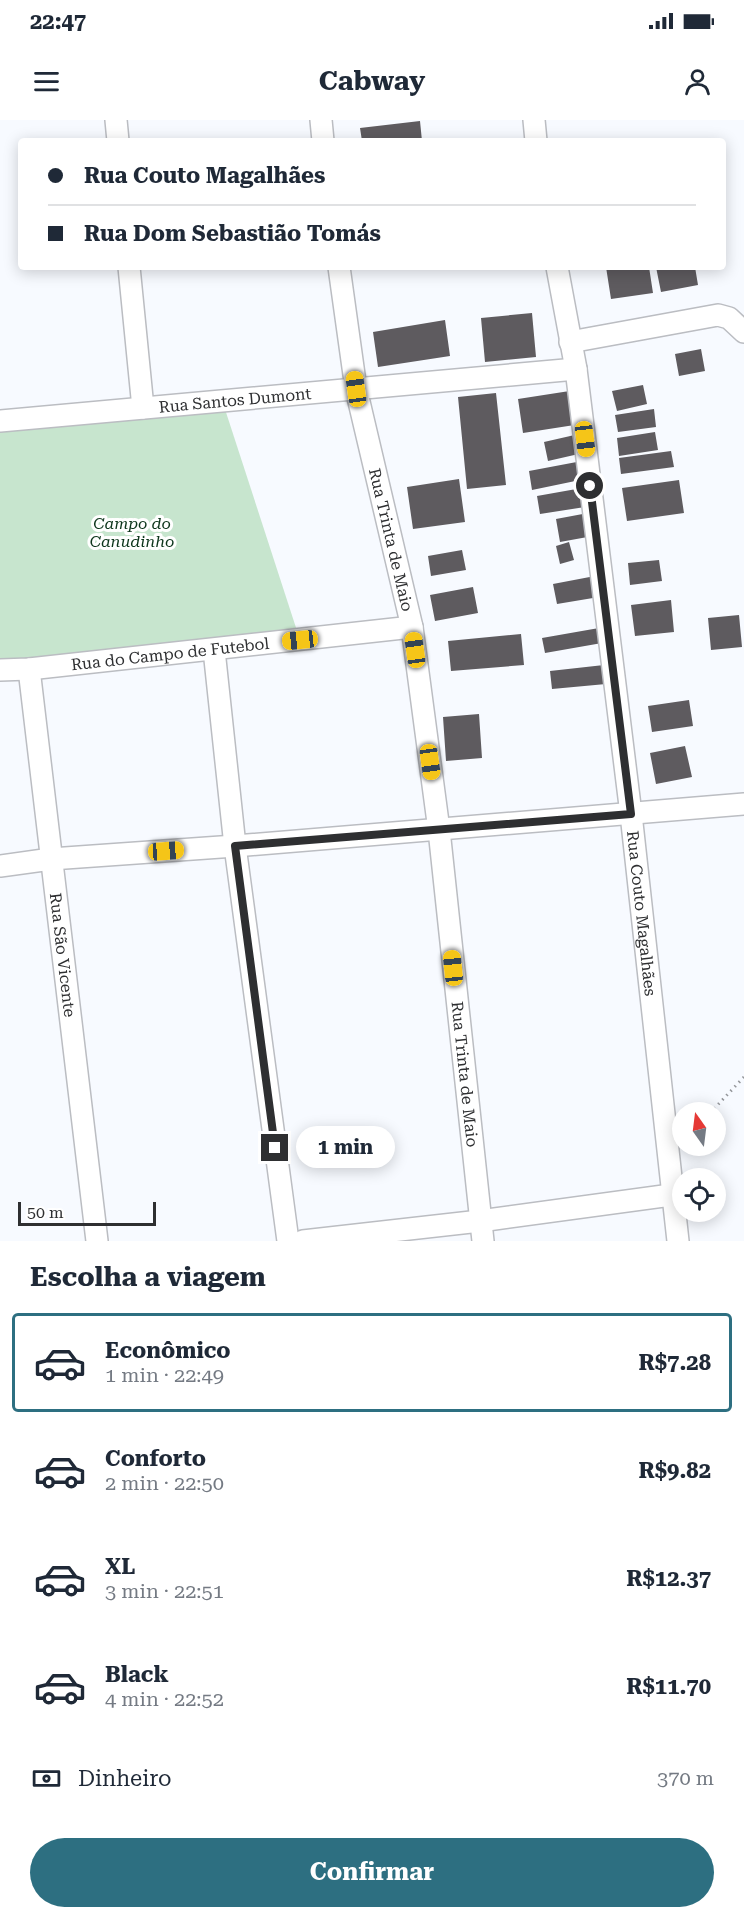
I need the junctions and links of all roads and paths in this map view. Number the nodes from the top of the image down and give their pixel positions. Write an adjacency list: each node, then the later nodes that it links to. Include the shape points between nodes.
1 (116, 120): 4 (street)
2 (321, 120): 5 (street)
3 (534, 120): 6 (street)
4 (118, 138)
5 (323, 138)
6 (536, 138)
7 (129, 270): 14 (street)
8 (339, 270): 13 (street, Rua Trinta de Maio)
9 (558, 270): 11 (street, Rua Couto Magalhães)
10 (744, 332): 11 (street, via 729,318 718,315)
11 (570, 342): 12 (street, Rua Couto Magalhães)
12 (576, 369): 13 (street, Rua Santos Dumont); 21 (street, Rua Couto Magalhães)
13 (356, 389): 14 (street, Rua Santos Dumont); 16 (street, Rua Trinta de Maio)
14 (142, 408): 15 (street, Rua Santos Dumont)
15 (0, 421)
16 (412, 627): 17 (street, Rua do Campo de Futebol); 22 (street, Rua Trinta de Maio)
17 (214, 650): 18 (street, Rua do Campo de Futebol); 23 (street)
18 (29, 669): 19 (street, Rua do Campo de Futebol); 24 (street, Rua São Vicente)
19 (0, 670)
20 (744, 804): 21 (street)
21 (631, 814): 22 (street); 28 (street, Rua Couto Magalhães)
22 (439, 830): 23 (street); 29 (street, Rua Trinta de Maio)
23 (235, 846): 24 (street); 31 (street)
24 (51, 859): 25 (street); 30 (street, Rua São Vicente)
25 (0, 866)
26 (744, 1077): 27 (path)
27 (720, 1102)
28 (671, 1195): 29 (street); 33 (street, Rua Couto Magalhães)
29 (481, 1231): 32 (street)
30 (97, 1241)
31 (288, 1241)
32 (303, 1241)
33 (678, 1241)

